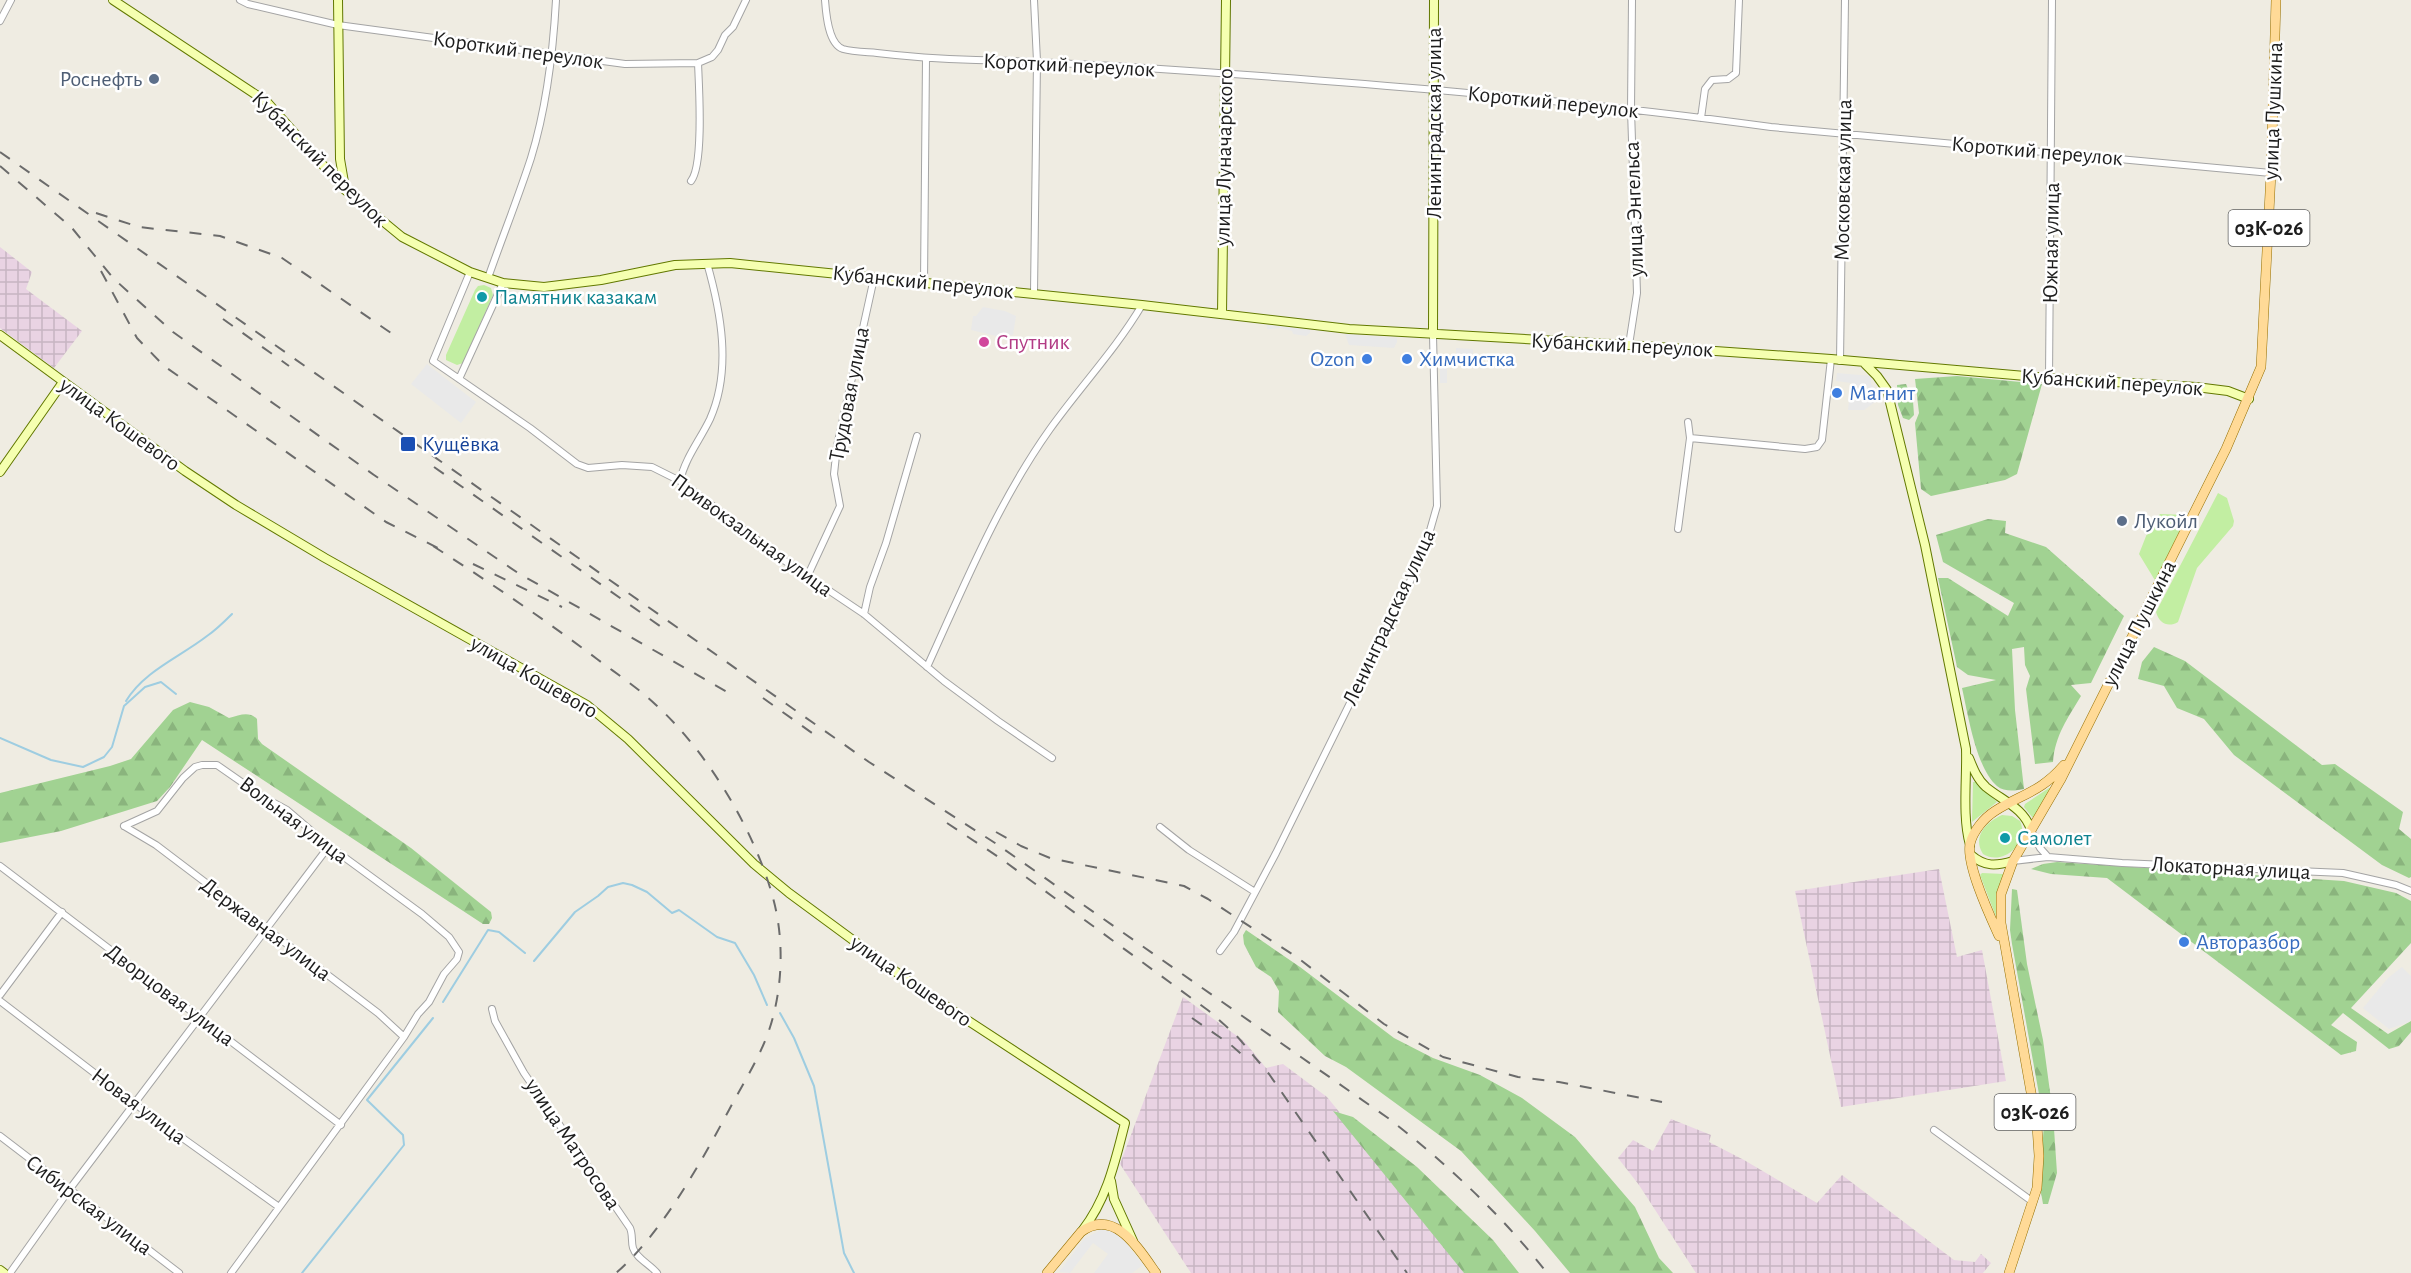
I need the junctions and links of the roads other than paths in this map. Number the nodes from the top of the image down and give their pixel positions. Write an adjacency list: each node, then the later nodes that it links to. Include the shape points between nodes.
1 (11, 0): 16 (street)
2 (240, 0): 17 (street, Короткий переулок)
3 (338, 0): 17 (street)
4 (556, 0): 18 (street)
5 (746, 0): 21 (street, via 718,50)
6 (825, 0): 19 (street, Короткий переулок, via 828,25 841,48)
7 (1034, 0): 20 (street)
8 (1226, 0): 22 (street, улица Луначарского)
9 (1434, 0): 23 (street, Ленинградская улица)
10 (1632, 0): 24 (street, улица Энгельса)
11 (1739, 0): 25 (street, via 1736,74 1712,80 1705,89)
12 (1845, 0): 26 (street, Московская улица)
13 (2052, 0): 27 (street, Южная улица)
14 (2276, 0): 28 (main road, улица Пушкина / 03К-026)
15 (117, 2): 30 (street, Кубанский переулок, via 267,102)
16 (0, 21)
17 (338, 25): 18 (street, Короткий переулок); 30 (street, via 340,159)
18 (553, 54): 21 (street, Короткий переулок, via 625,64); 33 (street, via 531,157)
19 (926, 58): 20 (street, Короткий переулок); 36 (street)
20 (1037, 61): 22 (street, Короткий переулок); 37 (street)
21 (698, 63): 29 (street, via 699,141 697,168)
22 (1226, 73): 23 (street, Короткий переулок); 39 (street, улица Луначарского)
23 (1434, 90): 24 (street, Короткий переулок); 41 (street, Ленинградская улица)
24 (1631, 110): 25 (street, Короткий переулок); 42 (street, улица Энгельса, via 1637,293)
25 (1701, 118): 26 (street, Короткий переулок)
26 (1844, 132): 27 (street, Короткий переулок); 44 (street, Московская улица)
27 (2052, 152): 28 (street, Короткий переулок); 46 (street, Южная улица)
28 (2271, 173): 49 (main road, улица Пушкина / 03К-026, via 2263,350)
29 (691, 181)
30 (345, 190): 32 (street, Кубанский переулок, via 402,237)
31 (707, 263): 34 (street, Кубанский переулок); 35 (street, Кубанский переулок, via 675,265 578,284 544,287); 54 (street, via 720,323 721,379 710,419 683,468)
32 (470, 273): 33 (street, Кубанский переулок); 47 (street, Привокзальная улица, via 433,361)
33 (488, 278): 35 (street, Кубанский переулок)
34 (874, 278): 36 (street, Кубанский переулок); 56 (street, Трудовая улица, via 837,446 834,474 840,506)
35 (503, 283): 47 (street)
36 (924, 283): 37 (street, Кубанский переулок)
37 (1034, 293): 38 (street, Кубанский переулок)
38 (1142, 305): 39 (street, Кубанский переулок); 58 (street, via 1050,429 1004,503)
39 (1222, 314): 41 (street, Кубанский переулок)
40 (0, 335): 48 (street, улица Кошевого)
41 (1433, 335): 42 (street, Кубанский переулок); 72 (street, Ленинградская улица, via 1438,492 1435,521 1423,555)
42 (1629, 345): 43 (street, Кубанский переулок)
43 (1831, 359): 44 (street, Кубанский переулок); 52 (street, via 1822,440 1816,447)
44 (1840, 361): 45 (street, Кубанский переулок)
45 (1865, 364): 46 (street, Кубанский переулок); 59 (street, via 1887,390 1925,545)
46 (2049, 378): 49 (street, Кубанский переулок, via 2222,389)
47 (459, 379): 54 (street, Привокзальная улица, via 577,464 588,468 652,467)
48 (63, 382): 53 (street); 86 (street, улица Кошевого, via 202,483 271,527 587,705 628,739 789,893 918,988 1125,1123)
49 (2249, 399): 60 (main road, улица Пушкина / 03К-026)
50 (1688, 422): 52 (street)
51 (917, 436): 57 (street)
52 (1690, 438): 55 (street)
53 (0, 472)
54 (680, 482): 56 (street, Привокзальная улица)
55 (1678, 529)
56 (808, 575): 57 (street, Привокзальная улица)
57 (864, 614): 58 (street, Привокзальная улица)
58 (927, 667): 61 (street, Привокзальная улица)
59 (1966, 749): 62 (street, via 1980,780); 67 (street)
60 (2073, 754): 62 (main road, улица Пушкина / 03К-026, via 2048,782); 65 (main road, улица Пушкина / 03К-026)
61 (1052, 758)
62 (2011, 804): 65 (street, via 2025,816); 67 (main road, улица Пушкина / 03К-026, via 1987,817 1974,834)
63 (124, 826): 66 (street, Вольная улица, via 157,811 189,771 210,764 225,769 287,810); 74 (street, Державная улица, via 156,845)
64 (1160, 827): 72 (street)
65 (2031, 830): 68 (street); 69 (main road, улица Пушкина / 03К-026)
66 (329, 846): 74 (street); 81 (street, Вольная улица, via 422,914 449,937 459,952)
67 (1970, 850): 69 (street, via 1978,861 1993,865); 75 (main road, 03К-026, via 1980,890)
68 (2048, 857): 69 (street, Локаторная улица); 71 (street, Локаторная улица, via 2343,873)
69 (2013, 861): 75 (main road, 03К-026, via 2004,881 2000,908)
70 (0, 866): 73 (street, Дворцовая улица)
71 (2411, 891)
72 (1256, 892): 76 (street, Ленинградская улица)
73 (62, 912): 77 (street); 80 (street, Дворцовая улица)
74 (266, 930): 80 (street); 81 (street, Державная улица, via 378,1013)
75 (2005, 949): 88 (main road, 03К-026, via 2037,1126 2039,1156)
76 (1220, 951)
77 (0, 995)
78 (0, 1001): 82 (street, Новая улица)
79 (492, 1009): 97 (street, улица Матросова, via 495,1022 524,1073 630,1228 636,1254)
80 (200, 1018): 82 (street); 83 (street, Дворцовая улица)
81 (404, 1037): 83 (street)
82 (135, 1104): 87 (street); 89 (street, Новая улица)
83 (341, 1125): 89 (street)
84 (1934, 1130): 88 (street)
85 (0, 1136): 87 (street, Сибирская улица)
86 (1111, 1178): 90 (street); 91 (street, via 1114,1199)
87 (69, 1190): 94 (street); 95 (street, Сибирская улица)
88 (2033, 1202): 100 (main road, 03К-026)
89 (279, 1207): 96 (street)
90 (1081, 1232): 91 (main road, via 1094,1224 1107,1224); 98 (main road)
91 (1134, 1242): 99 (main road)
92 (0, 1270): 93 (street)
93 (4, 1273)
94 (10, 1273)
95 (179, 1273)
96 (231, 1273)
97 (657, 1273)
98 (1047, 1273)
99 (1156, 1273)
100 (2009, 1273)

